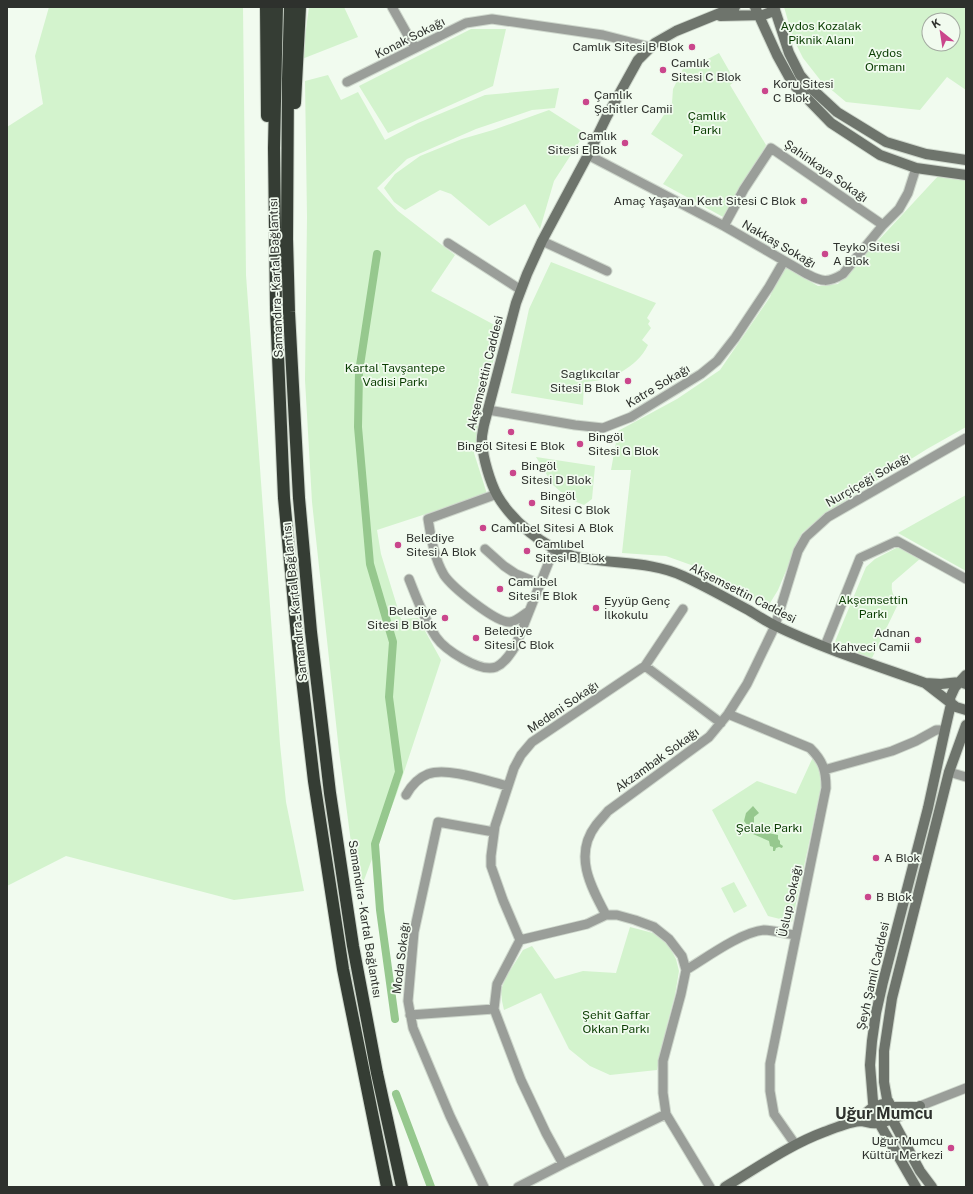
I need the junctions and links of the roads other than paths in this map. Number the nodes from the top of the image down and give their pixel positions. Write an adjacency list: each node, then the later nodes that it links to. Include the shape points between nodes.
1 (266, 7): 24 (highway, via 268,236)
2 (277, 7): 24 (highway, Samandıra - Kartal Bağlantısı, via 274,148)
3 (290, 7): 25 (highway, Samandıra - Kartal Bağlantısı, via 287,239)
4 (300, 7): 25 (highway, via 294,125 294,249)
5 (392, 7): 11 (street)
6 (735, 7): 9 (street, Akşemsettin Caddesi)
7 (774, 8): 8 (street, via 767,14); 14 (street, via 789,53 800,75 837,112 886,142 926,154)
8 (756, 11): 9 (street); 15 (street, via 793,84 831,123 880,155)
9 (710, 16): 10 (street, Akşemsettin Caddesi, via 676,31)
10 (650, 47): 11 (street, Konak Sokağı, via 603,36 492,19 466,23); 13 (street, Akşemsettin Caddesi, via 638,60)
11 (416, 48): 12 (street, Konak Sokağı)
12 (347, 82)
13 (588, 155): 18 (street, Nakkaş Sokağı); 19 (street, Akşemsettin Caddesi)
14 (966, 160)
15 (916, 168): 16 (street); 17 (street, Nakkaş Sokağı, via 908,193 899,209)
16 (966, 175)
17 (883, 225): 18 (street, Şahinkaya Sokağı, via 771,148); 21 (street, Nakkaş Sokağı, via 843,274 834,279 817,279)
18 (724, 226): 21 (street, Nakkaş Sokağı)
19 (542, 241): 22 (street); 23 (street, Akşemsettin Caddesi)
20 (448, 242): 23 (street)
21 (784, 261): 26 (street, Katre Sokağı, via 769,288 717,361 701,374 631,417 602,428)
22 (607, 271)
23 (521, 290): 26 (street, Akşemsettin Caddesi)
24 (276, 308): 69 (highway, Samandıra - Kartal Bağlantısı, via 284,498 314,781 343,969)
25 (289, 312): 70 (highway, Samandıra - Kartal Bağlantısı, via 299,498 311,632 330,793 353,946)
26 (488, 410): 28 (street, Akşemsettin Caddesi, via 481,442 487,469)
27 (966, 438): 36 (street, Nurçiçeği Sokağı, via 828,517 806,537 798,551)
28 (497, 494): 30 (street, Akşemsettin Caddesi, via 523,525); 35 (street, via 428,519 434,550 444,574 454,587 498,620 510,622)
29 (485, 549): 33 (street, via 516,574)
30 (554, 549): 33 (street); 36 (street, Akşemsettin Caddesi, via 573,556 651,566 677,574)
31 (409, 579): 35 (street, via 422,613 437,639 475,665 486,668 496,667 506,659 515,647)
32 (966, 579): 37 (street, via 897,541 860,558)
33 (540, 584): 35 (street)
34 (683, 609): 38 (street)
35 (530, 610)
36 (775, 626): 37 (street, Akşemsettin Caddesi); 43 (street, Akzambak Sokağı, via 747,684)
37 (825, 646): 40 (street, Akşemsettin Caddesi)
38 (644, 666): 44 (street); 50 (street, Medeni Sokağı, via 532,742 521,755)
39 (964, 680): 40 (street, Akşemsettin Caddesi, via 941,684); 41 (street, Şeyh Şamil Caddesi, via 955,687 950,698)
40 (925, 683): 41 (street, Akşemsettin Caddesi)
41 (951, 704): 42 (street, Akşemsettin Caddesi); 46 (street, Şeyh Şamil Caddesi)
42 (966, 710)
43 (728, 714): 44 (street, Akzambak Sokağı); 47 (street, Üslup Sokağı, via 810,748 818,756)
44 (721, 723): 53 (street, Akzambak Sokağı, via 709,737 608,811 595,826 586,844 585,869)
45 (966, 725): 48 (street, Şeyh Şamil Caddesi)
46 (945, 730): 47 (street, via 936,730 892,751); 61 (street, Şeyh Şamil Caddesi, via 876,1013 870,1065)
47 (824, 770): 54 (street, Üslup Sokağı, via 826,788)
48 (949, 772): 49 (street); 62 (street, Şeyh Şamil Caddesi, via 892,998 884,1052 884,1082)
49 (966, 777)
50 (508, 786): 51 (street, via 452,772 429,773 410,787); 52 (street, Medeni Sokağı)
51 (406, 795)
52 (494, 832): 55 (street, Medeni Sokağı, via 491,866); 58 (street, Moda Sokağı, via 438,822 414,932 408,1001)
53 (606, 915): 55 (street, via 587,924); 56 (street, via 617,915 654,927 669,939 682,956)
54 (795, 935): 56 (street, via 765,930 750,934); 67 (street, Üslup Sokağı, via 770,1064 770,1091 774,1114)
55 (520, 940): 57 (street, via 497,984)
56 (686, 970): 63 (street, via 682,994 663,1061)
57 (494, 1009): 58 (street); 68 (street, via 522,1080 546,1133)
58 (410, 1015): 71 (street, Moda Sokağı, via 450,1116)
59 (966, 1088): 60 (street)
60 (920, 1106): 62 (street); 64 (street)
61 (873, 1107): 62 (street, via 883,1104); 65 (street); 66 (street, Şeyh Şamil Caddesi)
62 (891, 1107): 64 (street, Şeyh Şamil Caddesi)
63 (666, 1114): 68 (street); 73 (street)
64 (893, 1119): 66 (street); 76 (street, Şeyh Şamil Caddesi, via 920,1171)
65 (862, 1121): 66 (street); 67 (street, via 850,1123)
66 (879, 1123): 75 (street, Şeyh Şamil Caddesi)
67 (795, 1144): 74 (street)
68 (564, 1164): 72 (street)
69 (387, 1187)
70 (402, 1187)
71 (484, 1187)
72 (518, 1187)
73 (710, 1187)
74 (725, 1187)
75 (916, 1187)
76 (932, 1187)

